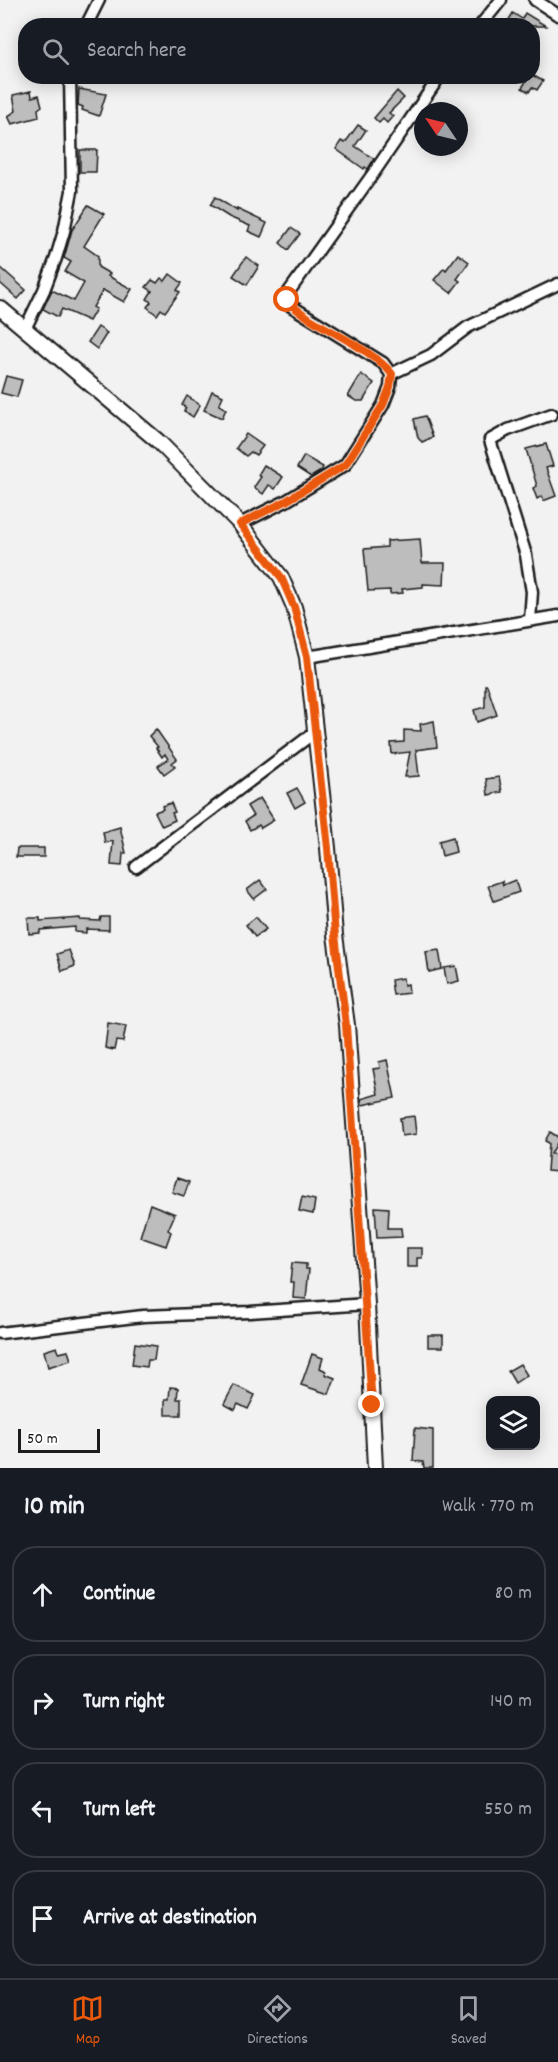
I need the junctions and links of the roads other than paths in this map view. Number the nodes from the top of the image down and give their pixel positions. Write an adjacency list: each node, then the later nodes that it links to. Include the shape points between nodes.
1 (99, 0): 5 (street)
2 (501, 0): 6 (street)
3 (535, 0): 4 (street)
4 (558, 15)
5 (90, 18)
6 (486, 18)
7 (70, 84): 11 (street, via 72,191 56,258)
8 (435, 84): 12 (street, via 288,293 291,306 383,363)
9 (558, 284): 12 (street, via 468,327 431,355)
10 (0, 308): 11 (street)
11 (25, 329): 14 (street, via 159,442)
12 (392, 374): 14 (street, via 383,405 345,465)
13 (552, 414): 16 (street, via 489,440 526,555 532,592)
14 (240, 524): 17 (street, via 281,577 294,607)
15 (558, 616): 16 (street)
16 (530, 620): 17 (street)
17 (307, 657): 18 (street)
18 (315, 732): 19 (street); 20 (street, via 346,1025)
19 (136, 867)
20 (367, 1304): 21 (street, via 143,1316); 22 (street)
21 (0, 1333)
22 (375, 1468)

